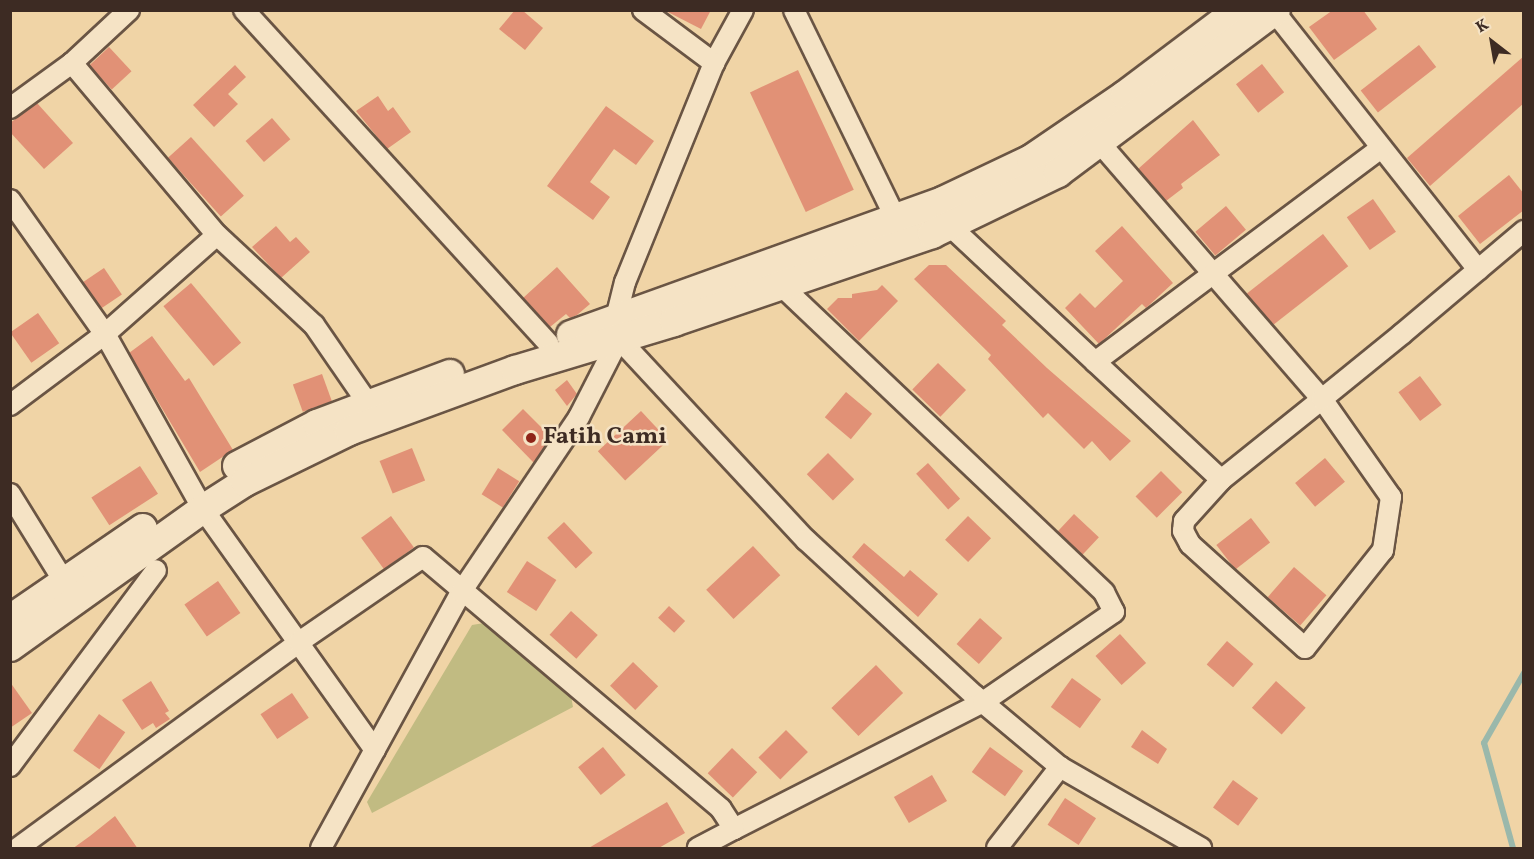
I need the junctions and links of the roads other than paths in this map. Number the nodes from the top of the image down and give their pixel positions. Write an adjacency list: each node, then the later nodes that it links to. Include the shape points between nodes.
1 (129, 10): 8 (street)
2 (244, 10): 23 (street)
3 (643, 10): 9 (street)
4 (743, 10): 9 (street)
5 (794, 10): 14 (street)
6 (1238, 10): 14 (main road, via 1031,159 943,201)
7 (1275, 11): 11 (main road); 12 (street)
8 (72, 63): 10 (street); 17 (street)
9 (714, 63): 21 (street, via 625,282)
10 (10, 108)
11 (1100, 142): 15 (main road, via 1058,173); 19 (street)
12 (1380, 149): 18 (street); 19 (street)
13 (10, 200): 22 (street)
14 (895, 217): 21 (main road)
15 (951, 227): 20 (main road); 24 (street)
16 (1524, 231): 18 (street)
17 (217, 235): 22 (street); 26 (street, via 314,325)
18 (1478, 270): 25 (street)
19 (1215, 274): 24 (street); 25 (street)
20 (780, 285): 21 (main road); 37 (street, via 1104,591 1114,612)
21 (618, 328): 23 (main road); 30 (main road, via 349,431); 33 (street, via 579,417); 37 (street, via 806,540)
22 (105, 334): 27 (street); 30 (street)
23 (549, 344): 26 (main road)
24 (1095, 362): 28 (street)
25 (1322, 399): 28 (street); 28 (street, via 1391,497 1383,550 1305,648 1206,560 1183,531 1188,513)
26 (367, 402): 30 (main road, via 250,458)
27 (10, 405)
28 (1221, 480)
29 (10, 494): 32 (street)
30 (200, 500): 32 (main road); 35 (street)
31 (156, 570): 39 (street)
32 (68, 589): 34 (main road); 36 (main road)
33 (461, 592): 35 (street, via 423,556); 38 (street); 41 (street, via 721,809)
34 (10, 619)
35 (299, 642): 38 (street); 42 (street)
36 (10, 647)
37 (983, 702): 40 (street); 41 (street)
38 (375, 750): 43 (street)
39 (10, 766)
40 (1060, 767): 45 (street); 46 (street)
41 (734, 829): 44 (street)
42 (18, 849)
43 (321, 849)
44 (698, 849)
45 (997, 849)
46 (1201, 849)

